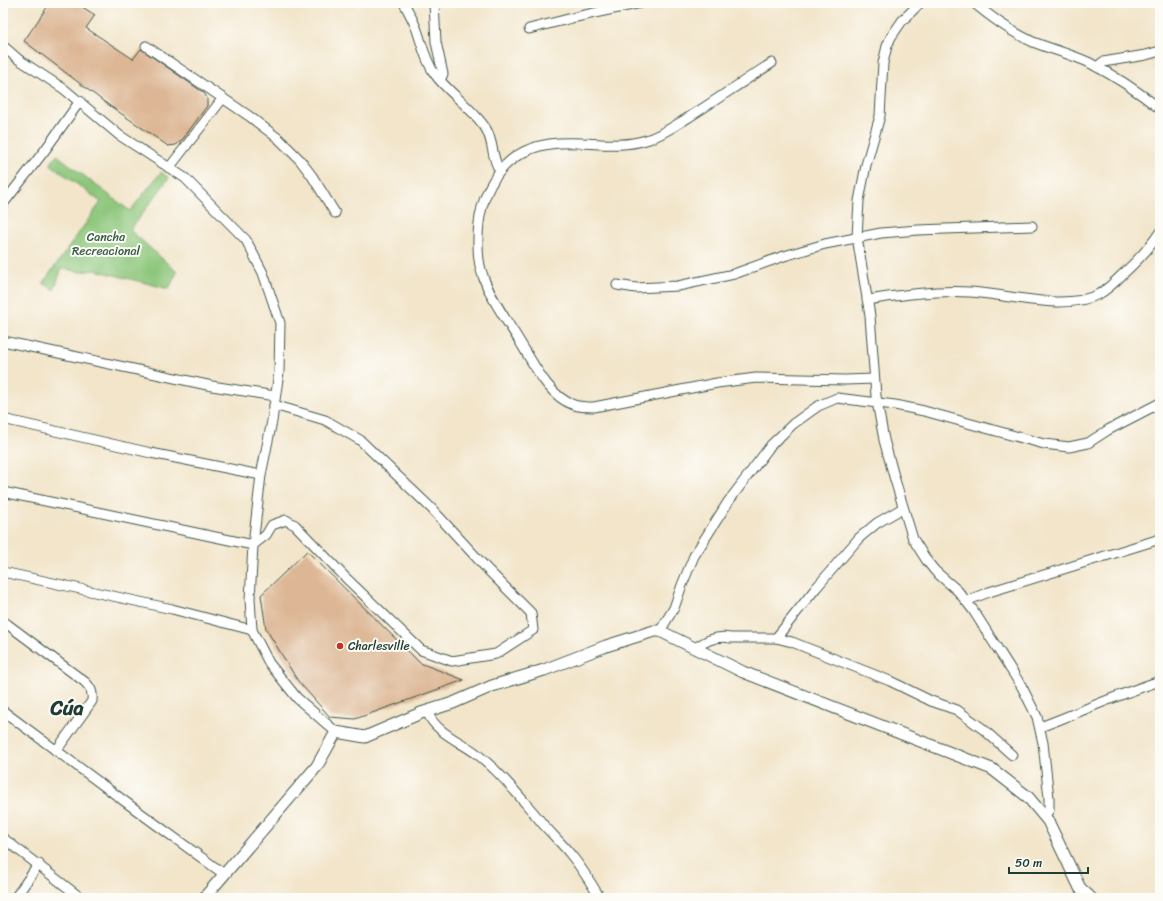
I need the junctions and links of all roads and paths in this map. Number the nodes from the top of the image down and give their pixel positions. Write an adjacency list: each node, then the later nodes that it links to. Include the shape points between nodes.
1 (404, 3): 12 (street, via 426,58)
2 (434, 3): 12 (street, via 436,42 443,74)
3 (641, 3): 6 (street)
4 (920, 3): 22 (street, via 896,29 884,54 880,116 861,184)
5 (974, 3): 11 (street, via 997,22 1021,36)
6 (529, 29)
7 (3, 46): 14 (street)
8 (146, 46): 13 (street)
9 (1160, 51): 11 (street, via 1103,62)
10 (772, 63): 17 (street, via 654,137 619,145 572,142 548,144 519,154)
11 (1097, 67): 15 (street)
12 (440, 80): 17 (street, via 486,128)
13 (223, 98): 16 (street); 19 (street, via 279,139 300,160)
14 (80, 102): 16 (street, via 119,135); 18 (street)
15 (1160, 109)
16 (169, 168): 27 (street, via 185,178 246,240 262,273 280,323 279,372)
17 (500, 172): 26 (street, via 485,197 478,220 478,254 482,275 492,296 536,367 553,392 568,403 580,407 594,407 756,378)
18 (4, 200)
19 (335, 214)
20 (1032, 226): 22 (street, via 918,230)
21 (1160, 232): 24 (street, via 1144,253 1116,281 1100,294 1086,300 1054,301 970,292 940,292)
22 (857, 237): 23 (street, via 784,256 734,274 678,286 636,288); 24 (street)
23 (617, 285)
24 (867, 300): 26 (street)
25 (3, 341): 27 (street)
26 (874, 379): 28 (street)
27 (275, 401): 31 (street); 35 (street, via 325,420 360,440 431,508 531,613 533,630 496,654 452,661 421,650 295,525 286,520 272,525 266,535)
28 (877, 402): 29 (street, via 924,411 1044,444 1065,447 1088,443); 33 (street, via 884,440); 40 (street, via 838,398 818,406 792,424 771,445 728,502 694,556 674,608)
29 (1160, 403)
30 (3, 418): 31 (street, via 151,453)
31 (261, 475): 35 (street)
32 (3, 492): 35 (street)
33 (903, 508): 37 (street, via 919,551 935,571); 41 (street, via 877,523 859,538)
34 (1160, 538): 37 (street)
35 (254, 545): 39 (street, via 250,599)
36 (3, 572): 39 (street, via 172,609)
37 (966, 600): 46 (street, via 1022,687)
38 (3, 621): 48 (street, via 91,688 92,701)
39 (252, 630): 47 (street, via 269,663 293,692)
40 (660, 631): 42 (street); 45 (street, via 606,646)
41 (776, 638): 42 (street, via 724,636 709,640); 49 (street, via 808,647 925,699 957,710)
42 (695, 648): 50 (street, via 743,672 992,769 1028,797)
43 (1160, 681): 46 (street)
44 (3, 711): 48 (street)
45 (427, 711): 47 (street, via 365,738); 57 (street, via 433,724 488,762 508,783 570,853)
46 (1040, 727): 50 (street, via 1049,798 1049,810)
47 (336, 732): 53 (street, via 317,766)
48 (56, 751): 53 (street)
49 (1012, 755)
50 (1044, 817): 58 (street, via 1080,888)
51 (3, 838): 52 (street)
52 (39, 864): 54 (street); 55 (street)
53 (224, 874): 56 (street)
54 (15, 898)
55 (81, 898)
56 (204, 898)
57 (600, 898)
58 (1091, 898)

